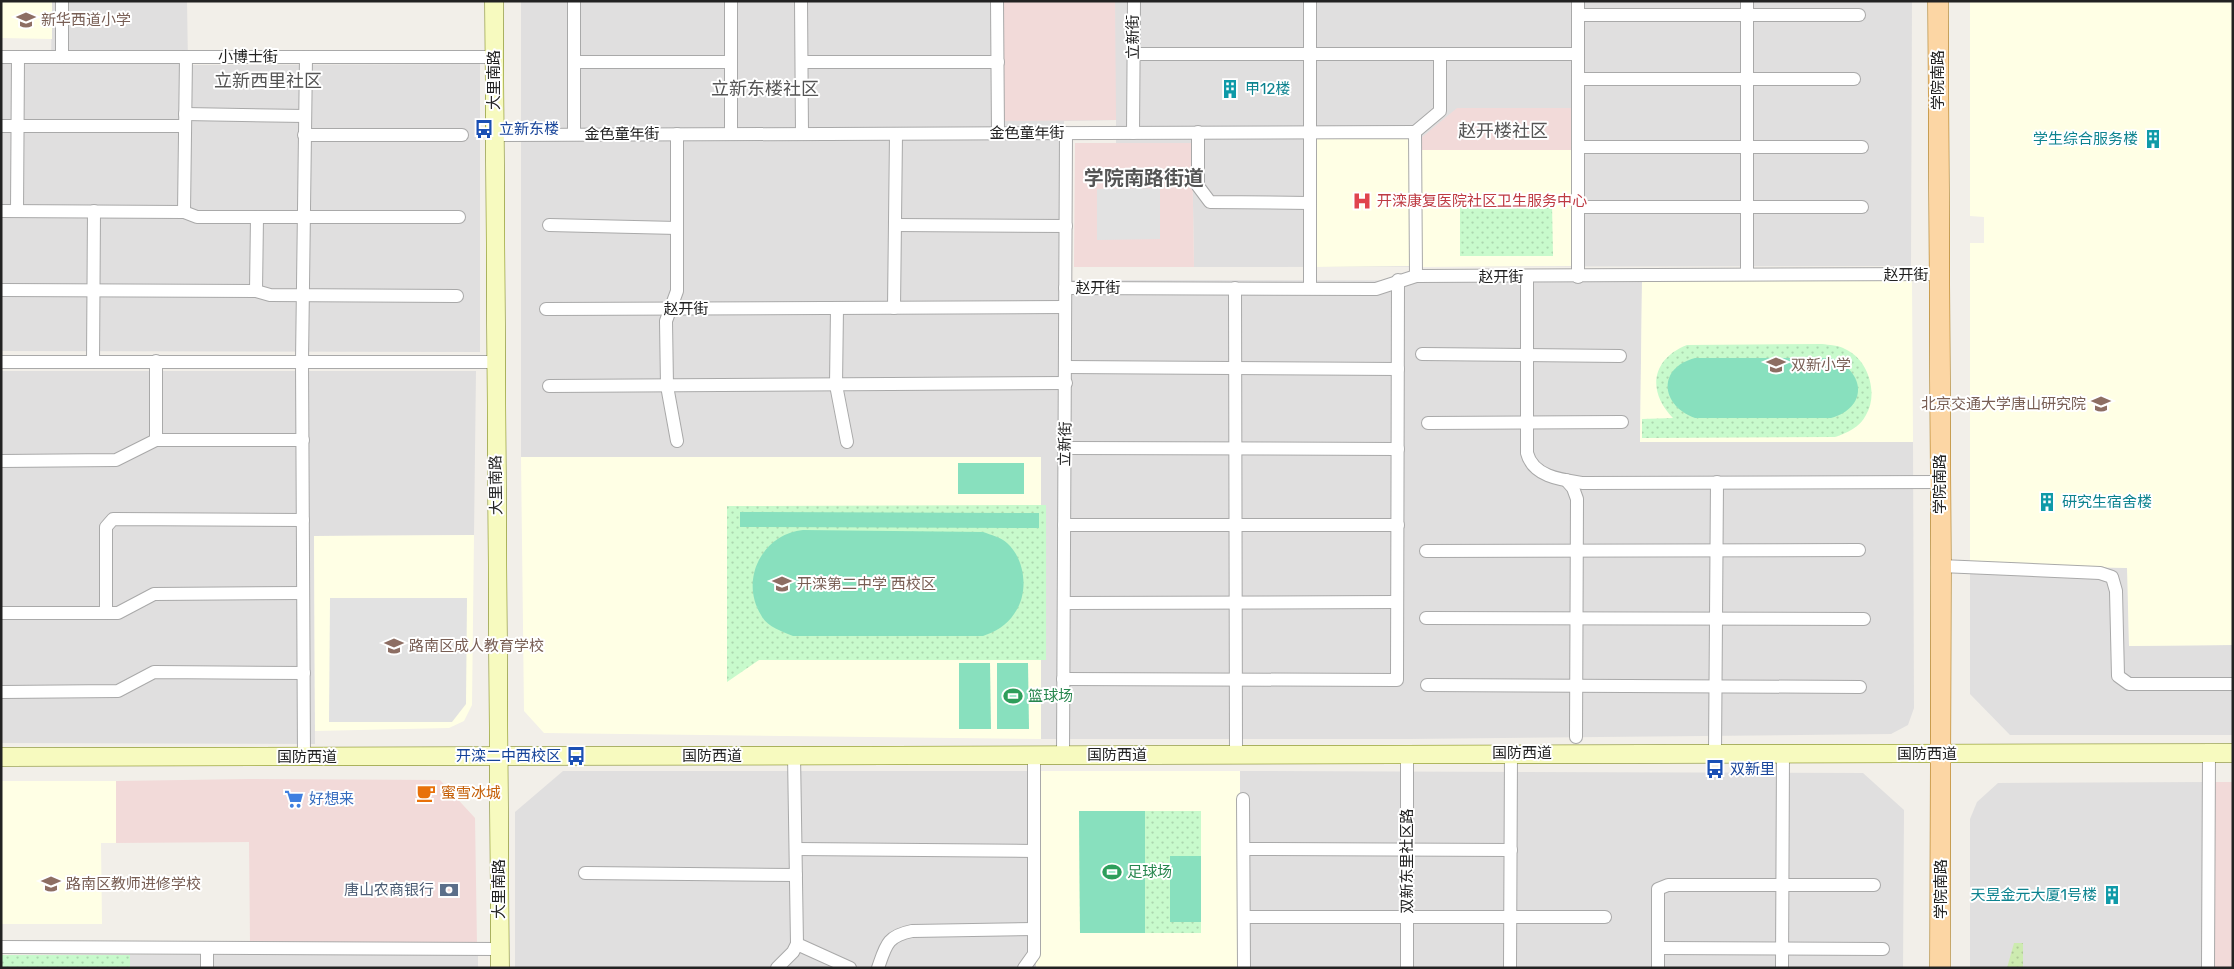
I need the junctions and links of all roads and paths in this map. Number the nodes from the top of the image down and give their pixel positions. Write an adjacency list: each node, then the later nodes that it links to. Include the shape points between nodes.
1 (62, 1): 21 (street)
2 (494, 1): 24 (street, 大里南路)
3 (574, 1): 25 (street)
4 (731, 1): 26 (street)
5 (801, 1): 27 (street)
6 (998, 1): 28 (street)
7 (1134, 1): 15 (street, 立新街)
8 (1310, 1): 16 (street)
9 (1578, 1): 12 (street)
10 (1747, 1): 13 (street)
11 (1938, 1): 69 (main road, 学院南路)
12 (1578, 15): 13 (street); 18 (street)
13 (1747, 15): 14 (street); 30 (street)
14 (1859, 15)
15 (1133, 54): 16 (street); 36 (street, 立新街)
16 (1310, 54): 17 (street); 38 (street)
17 (1440, 54): 18 (street); 39 (street, via 1440,110)
18 (1578, 54): 29 (street)
19 (1, 56): 20 (street, 小博士街)
20 (18, 56): 21 (street, 小博士街); 35 (street)
21 (62, 56): 22 (street, 小博士街)
22 (186, 56): 23 (street, 小博士街); 33 (street)
23 (306, 56): 24 (street, 小博士街); 32 (street)
24 (494, 57): 44 (street, 大里南路)
25 (574, 62): 26 (street); 45 (street)
26 (731, 62): 47 (street)
27 (802, 62): 28 (street); 48 (street)
28 (998, 62): 40 (street)
29 (1578, 78): 30 (street); 50 (street)
30 (1747, 78): 31 (street); 51 (street)
31 (1854, 78)
32 (305, 116): 33 (street); 42 (street)
33 (185, 120): 35 (street); 60 (street)
34 (1, 126): 35 (street)
35 (17, 126): 58 (street)
36 (1133, 132): 37 (street, 金色童年街); 41 (street, 金色童年街)
37 (1198, 132): 38 (street, 金色童年街); 53 (street, via 1198,186 1210,202)
38 (1310, 132): 39 (street, 金色童年街); 53 (street)
39 (1415, 132): 70 (street)
40 (998, 133): 41 (street, 金色童年街); 49 (street, 金色童年街)
41 (1066, 133): 66 (street, 立新街)
42 (304, 134): 43 (street); 63 (street)
43 (462, 134)
44 (494, 134): 45 (street, 金色童年街); 94 (street, 大里南路)
45 (574, 134): 46 (street, 金色童年街)
46 (677, 134): 47 (street, 金色童年街); 67 (street)
47 (731, 134): 48 (street, 金色童年街)
48 (802, 134): 49 (street, 金色童年街)
49 (896, 134): 65 (street)
50 (1578, 147): 51 (street); 54 (street)
51 (1747, 147): 52 (street); 55 (street)
52 (1862, 147)
53 (1310, 203): 76 (street)
54 (1578, 207): 55 (street); 72 (street)
55 (1747, 207): 56 (street); 68 (street)
56 (1862, 207)
57 (1, 211): 58 (street)
58 (16, 211): 59 (street)
59 (94, 212): 60 (street); 78 (street)
60 (184, 212): 62 (street, via 197,217)
61 (459, 217): 63 (street)
62 (257, 218): 63 (street); 79 (street)
63 (304, 218): 80 (street)
64 (549, 226): 67 (street)
65 (895, 226): 66 (street); 84 (street)
66 (1066, 226): 74 (street, 立新街)
67 (677, 228): 86 (street, via 677,291)
68 (1747, 274): 69 (street, 赵开街); 72 (street, 赵开街)
69 (1939, 274): 115 (main road, 学院南路)
70 (1416, 276): 71 (street, 赵开街); 73 (street, 赵开街)
71 (1527, 277): 72 (street, 赵开街); 88 (street)
72 (1578, 277)
73 (1398, 280): 76 (street, 赵开街, via 1376,289); 97 (street)
74 (1066, 288): 75 (street, 赵开街); 82 (street, 立新街)
75 (1235, 288): 76 (street, 赵开街); 96 (street)
76 (1310, 288)
77 (1, 290): 78 (street)
78 (93, 290): 79 (street); 93 (street)
79 (256, 291): 80 (street, via 270,295)
80 (303, 295): 81 (street); 91 (street)
81 (457, 296)
82 (1066, 307): 84 (street, 赵开街); 95 (street, 立新街)
83 (837, 308): 84 (street, 赵开街); 86 (street, 赵开街); 99 (street)
84 (894, 308)
85 (546, 309): 86 (street, 赵开街)
86 (669, 309): 101 (street, via 666,321)
87 (1422, 354): 88 (street)
88 (1527, 355): 89 (street); 102 (street)
89 (1620, 356)
90 (156, 361): 91 (street); 93 (street); 105 (street)
91 (302, 361): 94 (street); 106 (street)
92 (1, 362): 93 (street)
93 (93, 362)
94 (495, 362): 158 (street, 大里南路)
95 (1065, 367): 96 (street); 98 (street, 立新街)
96 (1235, 368): 97 (street); 110 (street)
97 (1398, 369): 111 (street)
98 (1066, 383): 99 (street); 109 (street, 立新街)
99 (836, 385): 101 (street); 108 (street)
100 (548, 386): 101 (street)
101 (667, 386): 107 (street)
102 (1527, 422): 103 (street); 104 (street); 113 (street, via 1530,463 1542,473)
103 (1622, 422)
104 (1428, 423)
105 (156, 440): 106 (street); 112 (street, via 116,460)
106 (302, 440): 116 (street)
107 (677, 441)
108 (846, 442)
109 (1064, 448): 110 (street); 117 (street, 立新街)
110 (1235, 448): 111 (street); 118 (street)
111 (1398, 449): 119 (street)
112 (1, 460)
113 (1566, 480): 114 (street, via 1583,483); 122 (street, via 1577,499)
114 (1717, 482): 115 (street); 123 (street)
115 (1940, 482): 124 (main road, 学院南路)
116 (303, 520): 125 (street); 130 (street, via 113,519 106,527)
117 (1064, 525): 118 (street); 127 (street, 立新街)
118 (1235, 525): 119 (street); 128 (street)
119 (1398, 525): 126 (street)
120 (1859, 550): 123 (street)
121 (1426, 551): 122 (street)
122 (1577, 551): 123 (street); 132 (street)
123 (1716, 551): 134 (street)
124 (1941, 566): 138 (street, via 2112,576 2116,591 2118,676 2129,684); 151 (main road, 学院南路)
125 (303, 593): 130 (street, via 154,594 118,613); 135 (street)
126 (1398, 602): 128 (street); 137 (street, via 1397,680)
127 (1064, 603): 128 (street); 136 (street, 立新街)
128 (1236, 603): 137 (street)
129 (1, 613): 130 (street)
130 (106, 613)
131 (1426, 618): 132 (street)
132 (1577, 619): 134 (street); 140 (street)
133 (1864, 619): 134 (street)
134 (1716, 620): 141 (street)
135 (304, 673): 143 (street, via 154,672 118,691); 157 (street)
136 (1063, 679): 137 (street); 155 (street, 立新街)
137 (1236, 680): 152 (street)
138 (2233, 684)
139 (1427, 685): 140 (street)
140 (1577, 685): 141 (street); 144 (street)
141 (1716, 686): 142 (street); 146 (street)
142 (1860, 686)
143 (1, 692)
144 (1576, 737)
145 (1511, 753): 146 (street, 国防西道); 150 (street, 国防西道); 163 (street)
146 (1715, 753): 147 (street, 国防西道)
147 (1783, 753): 151 (street, 国防西道); 167 (street)
148 (2209, 753): 149 (street, 国防西道); 151 (street, 国防西道); 193 (street)
149 (2233, 753)
150 (1407, 754): 152 (street, 国防西道); 162 (street, 双新东里社区路)
151 (1941, 754): 192 (main road, 学院南路)
152 (1236, 755): 155 (street, 国防西道)
153 (794, 756): 154 (street, 国防西道); 158 (street, 国防西道); 160 (street)
154 (1034, 756): 155 (street, 国防西道); 164 (street)
155 (1063, 756)
156 (1, 757): 157 (street, 国防西道)
157 (304, 757): 158 (street, 国防西道)
158 (498, 757): 178 (street, 大里南路)
159 (1244, 800): 161 (street)
160 (796, 849): 164 (street); 166 (street)
161 (1244, 849): 162 (street); 169 (street)
162 (1407, 849): 163 (street); 170 (street, 双新东里社区路)
163 (1510, 850): 171 (street)
164 (1034, 851): 173 (street)
165 (585, 873): 166 (street)
166 (796, 875): 174 (street)
167 (1782, 885): 168 (street); 177 (street, via 1668,885 1658,889); 179 (street)
168 (1874, 885)
169 (1244, 917): 170 (street); 187 (street)
170 (1407, 917): 171 (street); 188 (street, 双新东里社区路)
171 (1510, 917): 172 (street); 189 (street)
172 (1605, 917)
173 (1034, 929): 185 (street, via 897,934 888,942); 186 (street, via 1034,954)
174 (797, 944): 183 (street); 184 (street)
175 (1, 947): 176 (street)
176 (208, 948): 178 (street); 181 (street)
177 (1658, 948): 179 (street); 190 (street)
178 (499, 949): 182 (street, 大里南路)
179 (1782, 949): 180 (street); 191 (street)
180 (1882, 949)
181 (207, 968)
182 (500, 968)
183 (777, 968)
184 (850, 968)
185 (878, 968)
186 (1024, 968)
187 (1244, 968)
188 (1407, 968)
189 (1510, 968)
190 (1658, 968)
191 (1782, 968)
192 (1940, 968)
193 (2208, 968)

